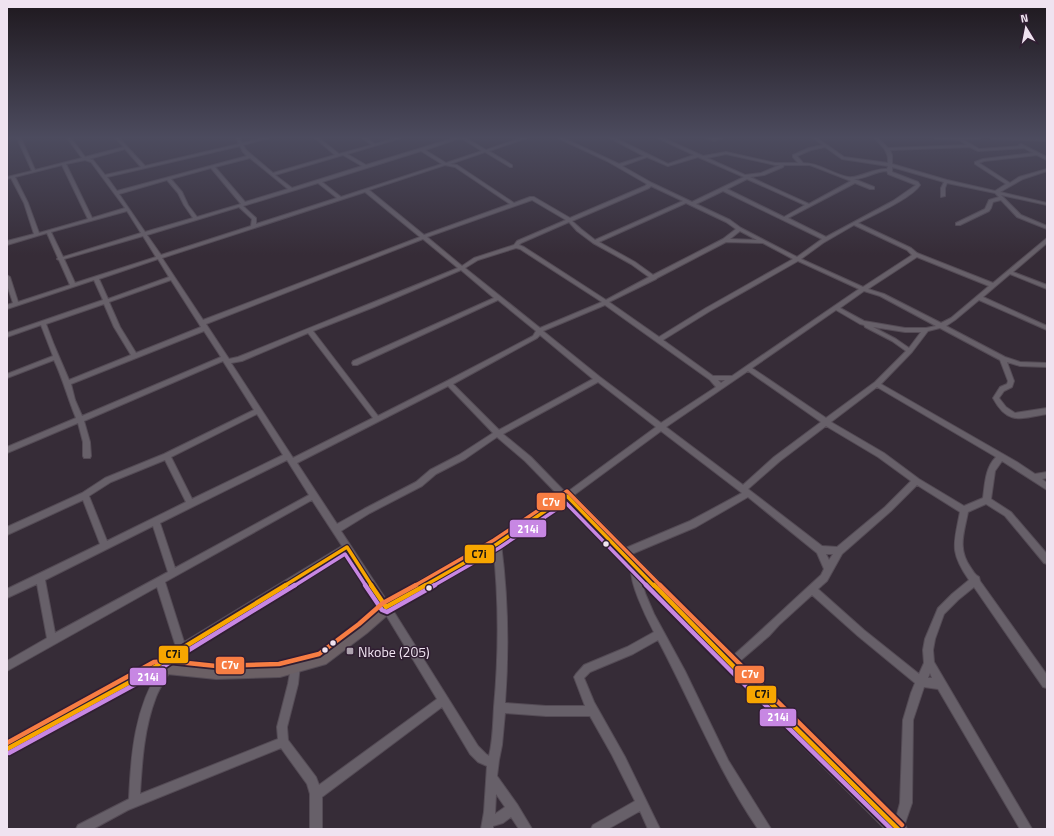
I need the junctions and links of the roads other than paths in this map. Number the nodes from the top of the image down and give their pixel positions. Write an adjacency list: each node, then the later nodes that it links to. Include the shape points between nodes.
1 (13, 177): 19 (street); 53 (street, via 26,203)
2 (70, 177): 42 (street)
3 (103, 177): 31 (street)
4 (175, 177): 20 (street)
5 (220, 177): 39 (street)
6 (276, 177): 28 (street)
7 (331, 177): 22 (street)
8 (405, 177): 29 (street)
9 (473, 177): 36 (street)
10 (638, 177): 24 (street)
11 (744, 177): 27 (street)
12 (748, 177): 40 (street)
13 (845, 177): 21 (street)
14 (861, 177): 21 (street)
15 (899, 177): 46 (street, via 918,186 900,199)
16 (929, 177): 23 (street)
17 (998, 177): 25 (street)
18 (1024, 177): 25 (street)
19 (7, 178)
20 (168, 179): 31 (street); 43 (street)
21 (852, 180): 26 (street); 40 (street)
22 (319, 181): 28 (street); 33 (street)
23 (946, 181): 30 (street); 32 (street)
24 (650, 184): 35 (street); 45 (street, via 647,188)
25 (1009, 184): 30 (street)
26 (872, 188)
27 (723, 189): 37 (street); 44 (street)
28 (291, 190): 39 (street)
29 (366, 190): 33 (street); 54 (street)
30 (996, 192): 34 (street); 38 (street)
31 (116, 193): 41 (street)
32 (943, 196)
33 (340, 198): 48 (street)
34 (1001, 198): 47 (street, via 991,201 987,210); 49 (street, via 1019,216)
35 (687, 201): 37 (street); 59 (street)
36 (513, 204): 45 (street, via 535,199); 54 (street)
37 (692, 204): 50 (street)
38 (1047, 204)
39 (242, 205): 43 (street); 48 (street, via 254,218)
40 (808, 205): 44 (street)
41 (128, 209): 42 (street); 52 (street)
42 (90, 219): 51 (street)
43 (196, 219): 52 (street)
44 (783, 219): 55 (street)
45 (569, 220): 56 (street); 59 (street)
46 (854, 223): 55 (street); 64 (street)
47 (958, 224)
48 (253, 226): 65 (street)
49 (1047, 228)
50 (739, 229): 57 (street); 60 (street)
51 (49, 232): 53 (street); 66 (street)
52 (145, 234): 65 (street); 66 (street)
53 (37, 235): 61 (street)
54 (424, 237): 68 (street); 87 (street)
55 (826, 239): 67 (street)
56 (524, 240): 62 (street); 63 (street)
57 (725, 240): 60 (street); 73 (street)
58 (1047, 240): 69 (street)
59 (595, 242): 73 (street, via 633,262)
60 (764, 242): 67 (street)
61 (7, 243)
62 (516, 246): 63 (street); 68 (street, via 476,259)
63 (522, 248): 81 (street)
64 (915, 254): 75 (street); 77 (street, via 914,258)
65 (159, 257): 71 (street); 72 (street)
66 (60, 259): 74 (street)
67 (797, 259): 77 (street); 94 (street)
68 (462, 268): 79 (street); 90 (street, via 386,301)
69 (1009, 272): 75 (street); 76 (street)
70 (7, 277): 82 (street)
71 (96, 278): 74 (street); 80 (street)
72 (173, 278): 80 (street); 87 (street)
73 (654, 278): 81 (street)
74 (73, 285): 82 (street)
75 (993, 285): 78 (street)
76 (1047, 287)
77 (863, 289): 84 (street); 88 (street, via 882,295)
78 (978, 297): 88 (street); 89 (street)
79 (498, 298): 92 (street); 101 (street)
80 (106, 300): 85 (street); 97 (street, via 117,327)
81 (605, 302): 92 (street); 94 (street)
82 (16, 304): 83 (street)
83 (7, 307)
84 (836, 308): 86 (street); 103 (street)
85 (43, 322): 93 (street); 96 (street)
86 (862, 323): 91 (street, via 905,330); 95 (street)
87 (204, 326): 97 (street); 100 (street)
88 (941, 326): 91 (street); 99 (street)
89 (1047, 328)
90 (309, 330): 98 (street); 118 (street)
91 (926, 330): 95 (street)
92 (539, 331): 110 (street); 112 (street, via 535,337)
93 (7, 335)
94 (659, 340): 108 (street)
95 (910, 350): 113 (street)
96 (56, 357): 106 (street); 111 (street)
97 (135, 357): 111 (street)
98 (240, 359): 100 (street); 104 (street)
99 (1002, 359): 102 (street, via 1020,364); 116 (street, via 1011,381 1010,385 997,394 999,403 1014,416)
100 (226, 360): 104 (street); 117 (street)
101 (355, 362)
102 (1047, 365)
103 (748, 368): 105 (street); 107 (street)
104 (232, 369): 115 (street)
105 (741, 372): 107 (street); 109 (street)
106 (7, 376)
107 (760, 377): 119 (street)
108 (712, 378): 109 (street); 114 (street)
109 (732, 378): 114 (street)
110 (598, 380): 120 (street); 121 (street)
111 (68, 383): 117 (street)
112 (449, 383): 118 (street); 121 (street)
113 (877, 384): 119 (street); 125 (street)
114 (720, 387): 120 (street)
115 (258, 411): 124 (street); 126 (street)
116 (1047, 411)
117 (80, 418): 122 (street); 123 (street, via 88,447)
118 (377, 419): 126 (street)
119 (826, 422): 129 (street, via 857,439); 131 (street, via 777,459)
120 (660, 428): 131 (street); 134 (street)
121 (498, 434): 134 (street); 139 (street, via 433,472 419,484 367,510)
122 (7, 450)
123 (87, 456)
124 (167, 456): 132 (street, via 108,480); 136 (street)
125 (1002, 457): 128 (street); 135 (street, via 995,462)
126 (290, 459): 133 (street); 136 (street)
127 (1047, 475): 128 (street)
128 (1033, 478): 130 (street)
129 (916, 481): 137 (street); 145 (street)
130 (1047, 487)
131 (746, 491): 144 (street); 146 (street)
132 (85, 495): 140 (street); 142 (street)
133 (314, 496): 139 (street); 149 (street)
134 (566, 497): 141 (street); 146 (street)
135 (987, 500): 137 (street); 147 (street, via 1008,514)
136 (190, 503): 138 (street)
137 (964, 510): 151 (street, via 958,547 966,568)
138 (155, 521): 142 (street); 149 (street)
139 (335, 530): 143 (street)
140 (7, 531)
141 (496, 544): 155 (street); 168 (street, via 501,572)
142 (105, 546): 150 (street)
143 (347, 547): 155 (street); 158 (street)
144 (820, 550): 145 (street); 148 (street)
145 (839, 551): 148 (street)
146 (629, 559): 156 (street, via 642,598); 160 (street)
147 (1047, 560)
148 (829, 569): 153 (street)
149 (174, 574): 152 (street)
150 (40, 578): 154 (street); 157 (street)
151 (976, 580): 159 (street, via 941,611 930,639); 165 (street)
152 (160, 581): 157 (street); 158 (street)
153 (812, 590): 160 (street); 164 (street)
154 (7, 594)
155 (386, 607): 161 (street, via 321,659); 167 (street)
156 (660, 634): 169 (street, via 635,649 597,663 583,672 579,677 581,687); 184 (street, via 719,754 742,796)
157 (52, 640): 162 (street)
158 (181, 649): 163 (street)
159 (929, 663): 164 (street); 166 (street)
160 (730, 664): 185 (street)
161 (295, 665): 163 (street, via 280,669 243,671); 170 (street, via 282,727)
162 (7, 666)
163 (161, 667): 171 (street); 175 (street, via 144,716 137,753)
164 (922, 682): 166 (street); 185 (street, via 908,720 906,803)
165 (1047, 683)
166 (942, 684): 186 (street)
167 (443, 700): 172 (street, via 474,750 482,758); 174 (street)
168 (500, 708): 169 (street, via 546,712); 172 (street)
169 (592, 711): 176 (street, via 617,752)
170 (283, 742): 174 (street, via 312,781); 175 (street)
171 (7, 749)
172 (493, 763): 173 (street)
173 (492, 778): 177 (street); 178 (street)
174 (316, 794): 180 (street)
175 (134, 802): 179 (street)
176 (642, 803): 182 (street); 183 (street)
177 (513, 808): 178 (street); 181 (street)
178 (488, 826)
179 (82, 829)
180 (316, 829)
181 (526, 829)
182 (597, 829)
183 (654, 829)
184 (765, 829)
185 (898, 829)
186 (1026, 829)

